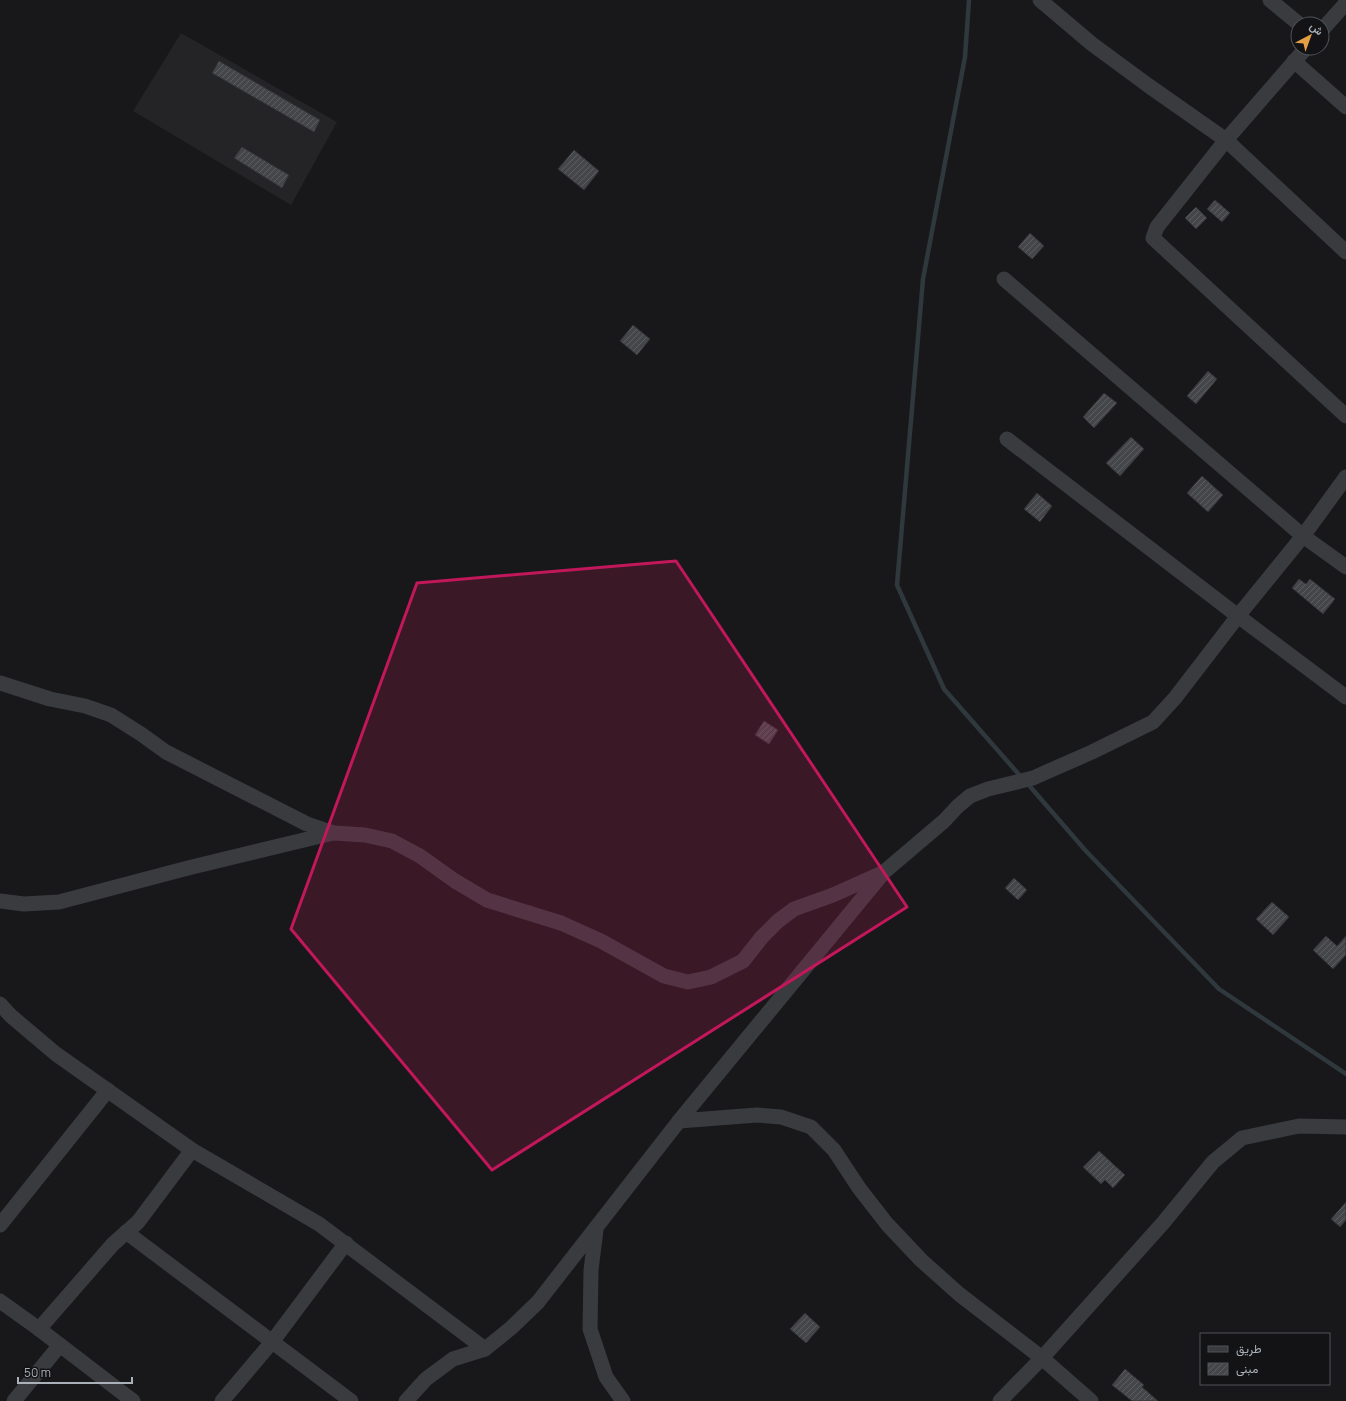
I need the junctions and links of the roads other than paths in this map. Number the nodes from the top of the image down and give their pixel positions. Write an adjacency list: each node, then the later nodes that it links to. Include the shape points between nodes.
1 (1040, 0): 9 (street, via 1092,44)
2 (1270, 0): 4 (street)
3 (1346, 3): 5 (street)
4 (1290, 17)
5 (1330, 21)
6 (1299, 56): 7 (street)
7 (1294, 61): 8 (street); 9 (street)
8 (1346, 107)
9 (1226, 140): 10 (street); 12 (street, via 1157,227 1153,238)
10 (1346, 252)
11 (1004, 279): 15 (street)
12 (1346, 416)
13 (1007, 439): 17 (street)
14 (1346, 477): 15 (street)
15 (1302, 536): 16 (street); 17 (street)
16 (1346, 567)
17 (1238, 616): 19 (street); 21 (street, via 1175,698 1153,722 1033,778 970,796)
18 (0, 683): 20 (street, via 111,715 166,752 192,766 307,824)
19 (1346, 697)
20 (334, 833): 21 (street, via 365,835 392,841 420,856 487,900 561,923 664,976 688,982 711,977 743,961 762,937 794,909); 22 (street, via 58,902 24,904)
21 (884, 872): 25 (street)
22 (0, 901)
23 (0, 1004): 24 (street, via 56,1054)
24 (108, 1090): 27 (street); 28 (street)
25 (679, 1121): 29 (street); 37 (street, via 757,1115 781,1117 811,1128 834,1150 887,1224 921,1260)
26 (1346, 1127): 37 (street, via 1299,1126 1242,1138 1212,1162 1163,1223)
27 (192, 1150): 30 (street, via 138,1222); 31 (street, via 319,1224)
28 (0, 1225)
29 (596, 1229): 36 (street, via 538,1302); 43 (street, via 591,1270 590,1329 606,1378)
30 (126, 1232): 33 (street); 34 (street)
31 (346, 1243): 34 (street); 36 (street)
32 (0, 1301): 33 (street)
33 (39, 1329): 35 (street)
34 (272, 1342): 40 (street); 41 (street)
35 (60, 1345): 38 (street); 39 (street)
36 (485, 1348): 42 (street, via 453,1359 426,1379)
37 (1042, 1358): 44 (street); 45 (street)
38 (14, 1401)
39 (133, 1401)
40 (222, 1401)
41 (351, 1401)
42 (406, 1401)
43 (623, 1401)
44 (1000, 1401)
45 (1091, 1401)

